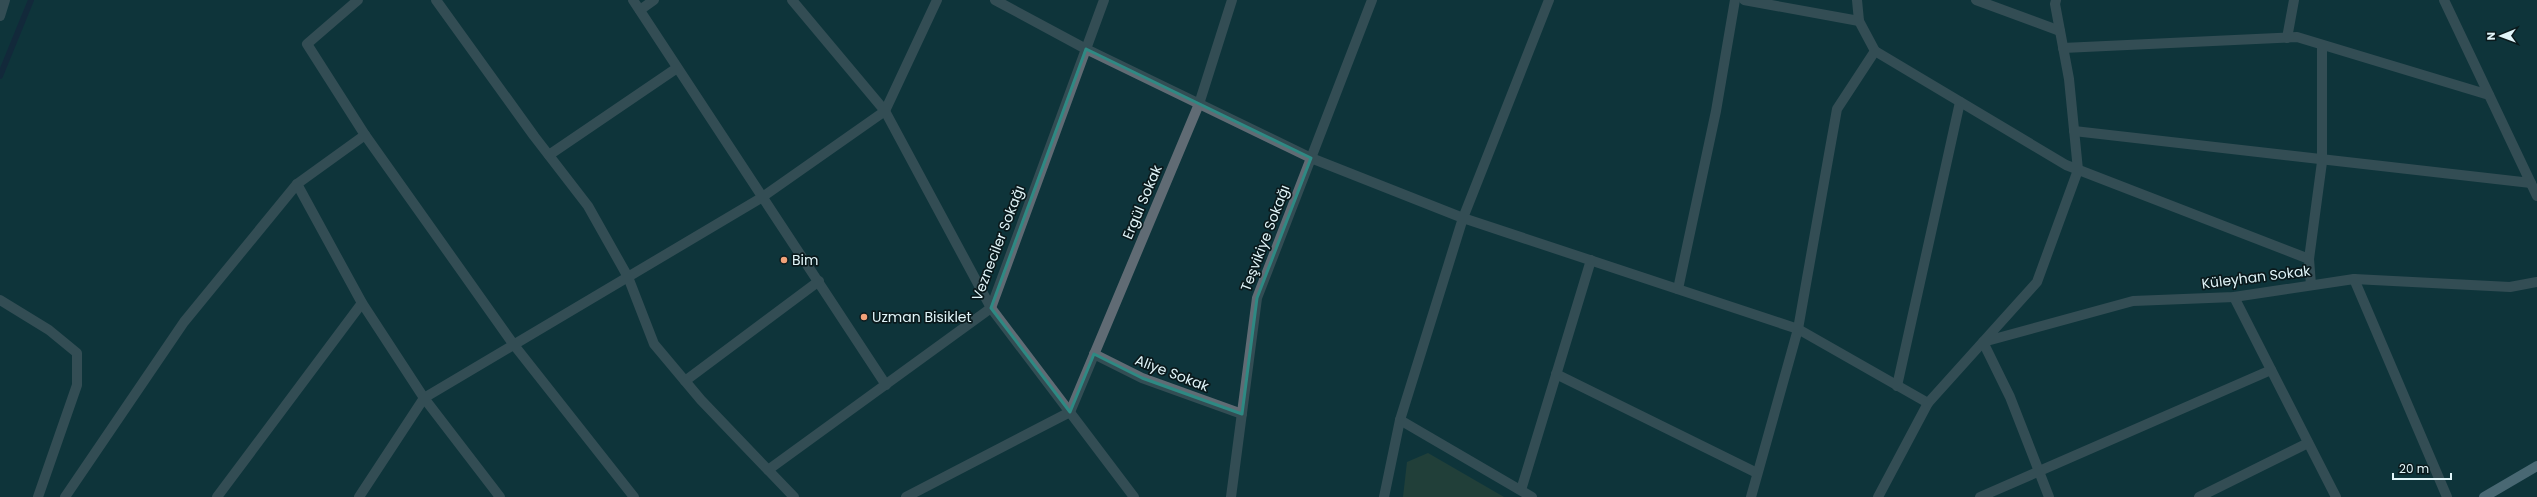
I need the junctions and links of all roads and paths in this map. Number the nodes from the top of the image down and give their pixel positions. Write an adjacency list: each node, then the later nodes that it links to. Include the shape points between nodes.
1 (5, 0): 21 (street)
2 (358, 0): 35 (street, via 307,44)
3 (436, 0): 36 (street)
4 (633, 0): 20 (street)
5 (654, 0): 20 (street)
6 (792, 0): 33 (street)
7 (936, 0): 33 (street)
8 (995, 0): 27 (street)
9 (1104, 0): 27 (street, Vezneciler Sokağı)
10 (1232, 0): 32 (street, Ergül Sokak)
11 (1372, 0): 37 (street, Teşvikiye Sokağı)
12 (1549, 0): 44 (street)
13 (1735, 0): 52 (street, via 1716,111)
14 (1744, 0): 22 (street)
15 (1857, 0): 22 (street)
16 (1976, 0): 23 (street)
17 (2056, 0): 23 (street)
18 (2294, 0): 24 (street)
19 (2444, 0): 30 (street)
20 (640, 10): 29 (street)
21 (0, 16)
22 (1859, 21): 28 (street)
23 (2060, 31): 26 (street)
24 (2287, 38): 25 (street, via 2297,37); 26 (street)
25 (2322, 45): 30 (street); 38 (street)
26 (2063, 48): 34 (street)
27 (1086, 49): 32 (street); 56 (street, Vezneciler Sokağı)
28 (1875, 52): 31 (street); 57 (street, via 1837,109)
29 (677, 68): 36 (street); 43 (street)
30 (2489, 95): 40 (street)
31 (1960, 102): 39 (street); 65 (street)
32 (1198, 104): 37 (street); 60 (street, Ergül Sokak)
33 (885, 111): 43 (street); 56 (street)
34 (2074, 131): 38 (street); 39 (street)
35 (365, 135): 41 (street); 59 (street)
36 (549, 155): 47 (street, via 588,206)
37 (1311, 158): 44 (street); 69 (street, Teşvikiye Sokağı, via 1257,298)
38 (2322, 158): 40 (street); 45 (street)
39 (2078, 170): 45 (street); 58 (street, via 2037,282)
40 (2531, 183): 42 (street)
41 (297, 184): 55 (street); 78 (street, via 184,322)
42 (2537, 196)
43 (761, 198): 47 (street); 49 (street)
44 (1463, 218): 46 (street); 70 (street)
45 (2309, 259): 51 (street)
46 (1592, 260): 52 (street); 62 (street)
47 (628, 277): 59 (street); 63 (street, via 654,344)
48 (2354, 279): 50 (street, Küleyhan Sokak, via 2510,287); 51 (street, Küleyhan Sokak); 96 (street)
49 (819, 282): 63 (street); 64 (street)
50 (2537, 282)
51 (2312, 285): 53 (street, Küleyhan Sokak)
52 (1678, 289): 57 (street)
53 (2234, 297): 58 (street, Küleyhan Sokak, via 2133,301); 61 (street)
54 (0, 300): 79 (street, via 49,330 77,353 77,385)
55 (362, 304): 66 (street); 80 (street)
56 (990, 308): 64 (street, Vezneciler Sokağı); 68 (street)
57 (1798, 329): 65 (street); 75 (street)
58 (1983, 342): 67 (street); 74 (street, via 2010,397)
59 (514, 345): 66 (street); 83 (street)
60 (1094, 354): 68 (street, Ergül Sokak); 69 (street, Aliye Sokak, via 1142,378)
61 (2271, 370): 71 (street); 74 (street)
62 (1556, 374): 75 (street); 76 (street)
63 (685, 380): 73 (street)
64 (886, 384): 73 (street, Vezneciler Sokağı)
65 (1897, 386): 67 (street)
66 (424, 398): 81 (street); 82 (street)
67 (1928, 403): 91 (street)
68 (1070, 412): 77 (street); 86 (street)
69 (1242, 414): 87 (street, Teşvikiye Sokağı)
70 (1400, 420): 76 (street); 88 (street)
71 (2308, 443): 94 (street); 95 (street)
72 (2537, 466): 97 (main road)
73 (768, 470): 84 (street)
74 (2039, 471): 92 (street); 93 (street)
75 (1758, 473): 90 (street)
76 (1521, 490): 89 (street)
77 (929, 492): 85 (street)
78 (67, 496)
79 (38, 497)
80 (216, 497)
81 (359, 497)
82 (500, 497)
83 (634, 497)
84 (794, 497)
85 (906, 497)
86 (1134, 497)
87 (1231, 497)
88 (1384, 497)
89 (1532, 497)
90 (1751, 497)
91 (1878, 497)
92 (1980, 497)
93 (2049, 497)
94 (2199, 497)
95 (2336, 497)
96 (2447, 497)
97 (2484, 497)

